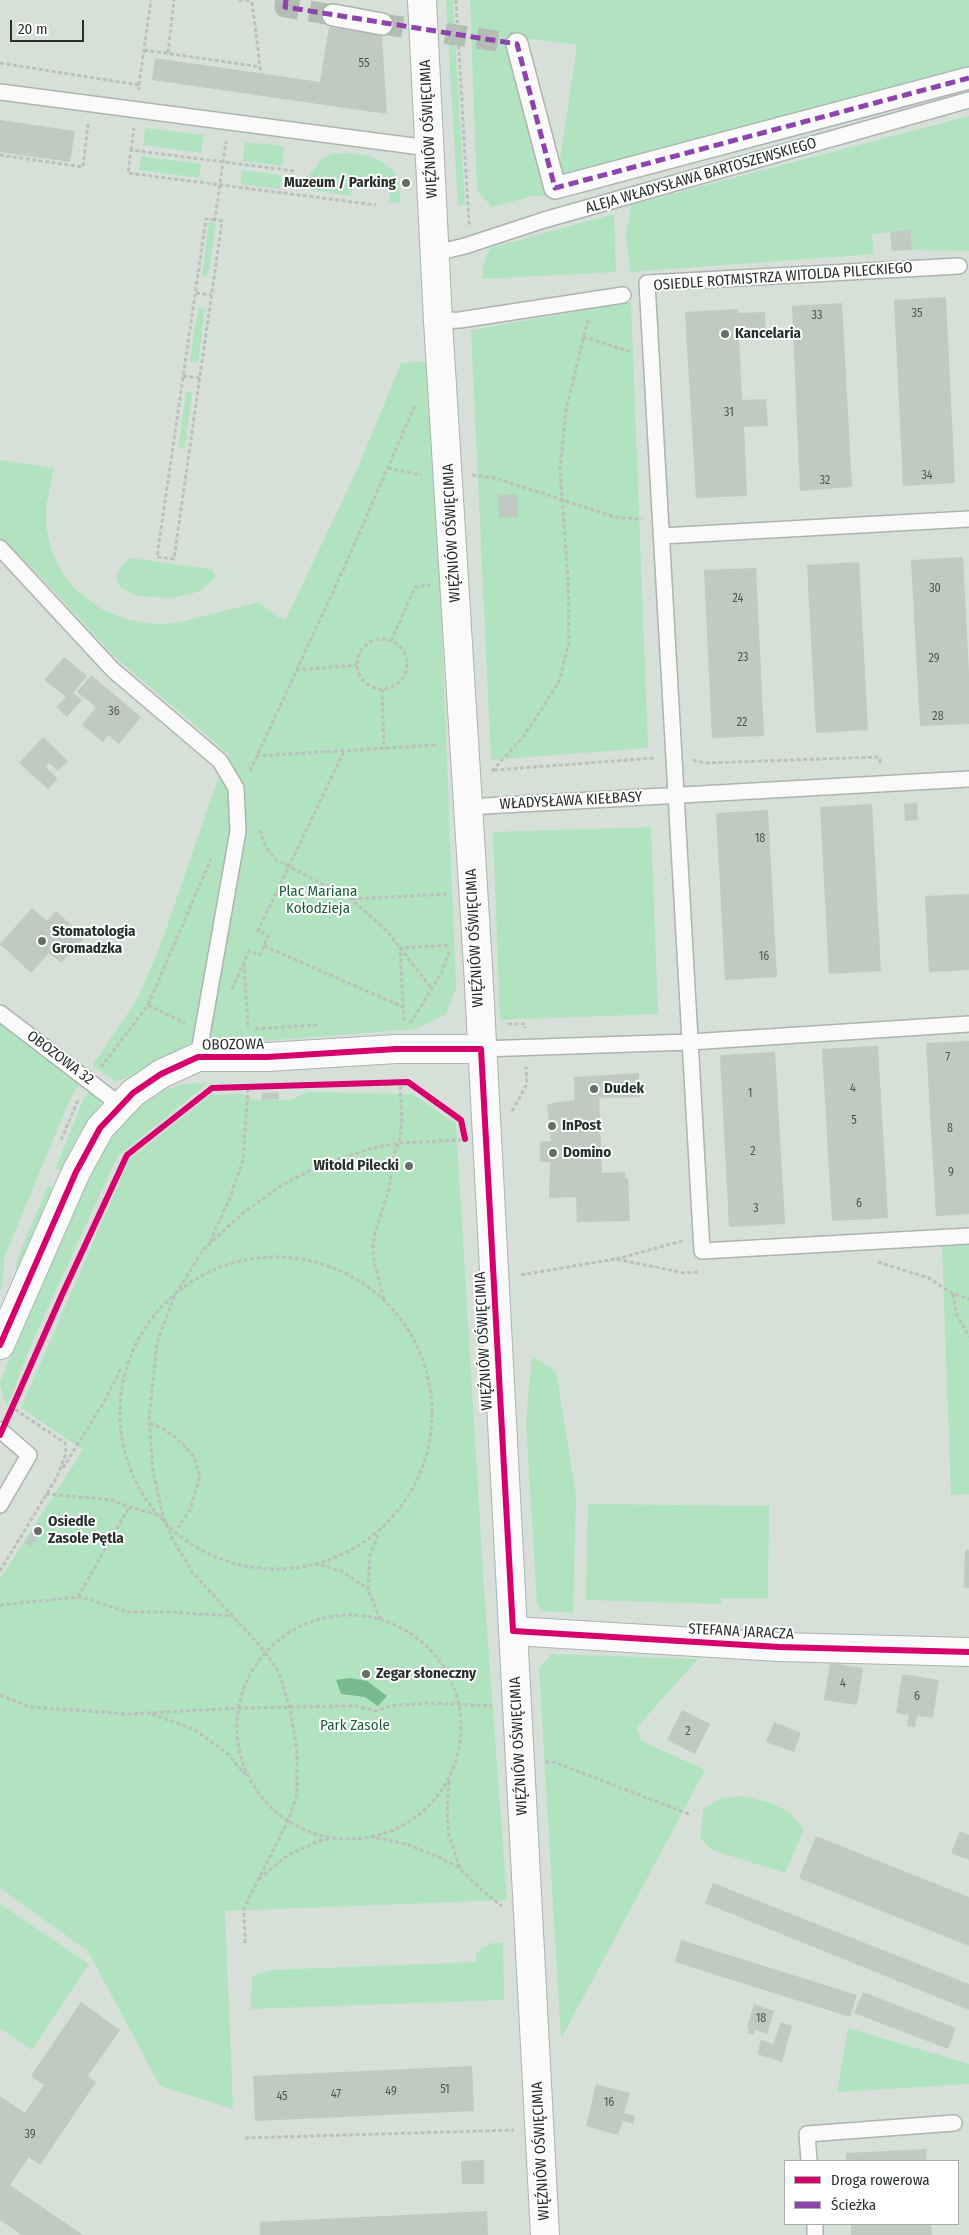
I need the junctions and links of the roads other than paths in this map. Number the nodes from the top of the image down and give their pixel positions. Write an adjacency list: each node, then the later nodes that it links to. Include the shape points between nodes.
1 (422, 0): 8 (street, WIĘŹNIÓW OŚWIĘCIMIA)
2 (332, 15): 3 (street)
3 (382, 24)
4 (517, 44): 5 (street, via 555,188)
5 (969, 78)
6 (0, 92): 8 (lane)
7 (969, 100): 9 (lane, ALEJA WŁADYSŁAWA BARTOSZEWSKIEGO)
8 (429, 148): 9 (street, WIĘŹNIÓW OŚWIĘCIMIA)
9 (435, 253): 12 (street, WIĘŹNIÓW OŚWIĘCIMIA)
10 (959, 266): 14 (lane, OSIEDLE ROTMISTRZA WITOLDA PILECKIEGO, via 647,283)
11 (623, 295): 12 (lane)
12 (438, 321): 18 (street, WIĘŹNIÓW OŚWIĘCIMIA)
13 (969, 519): 14 (lane)
14 (662, 536): 17 (lane, OSIEDLE ROTMISTRZA WITOLDA PILECKIEGO)
15 (0, 548): 22 (lane, via 113,670 220,760 236,788 238,831)
16 (969, 779): 17 (lane)
17 (676, 795): 18 (lane, WŁADYSŁAWA KIEŁBASY); 21 (lane, OSIEDLE ROTMISTRZA WITOLDA PILECKIEGO)
18 (467, 807): 23 (street, WIĘŹNIÓW OŚWIĘCIMIA)
19 (0, 1013): 24 (lane, OBOZOWA 32)
20 (969, 1024): 21 (lane)
21 (690, 1042): 23 (lane); 25 (lane, OSIEDLE ROTMISTRZA WITOLDA PILECKIEGO, via 702,1250)
22 (200, 1044): 23 (street, OBOZOWA, via 267,1056 396,1049); 24 (street, OBOZOWA)
23 (481, 1049): 29 (street, WIĘŹNIÓW OŚWIĘCIMIA)
24 (120, 1105): 26 (street, OBOZOWA, via 100,1128 76,1172)
25 (969, 1236)
26 (0, 1345)
27 (0, 1430): 28 (lane, via 29,1455)
28 (0, 1505)
29 (513, 1631): 30 (street, STEFANA JARACZA, via 778,1647); 33 (street, WIĘŹNIÓW OŚWIĘCIMIA)
30 (969, 1652)
31 (954, 2123): 32 (lane, via 807,2134)
32 (809, 2160)
33 (545, 2235)

